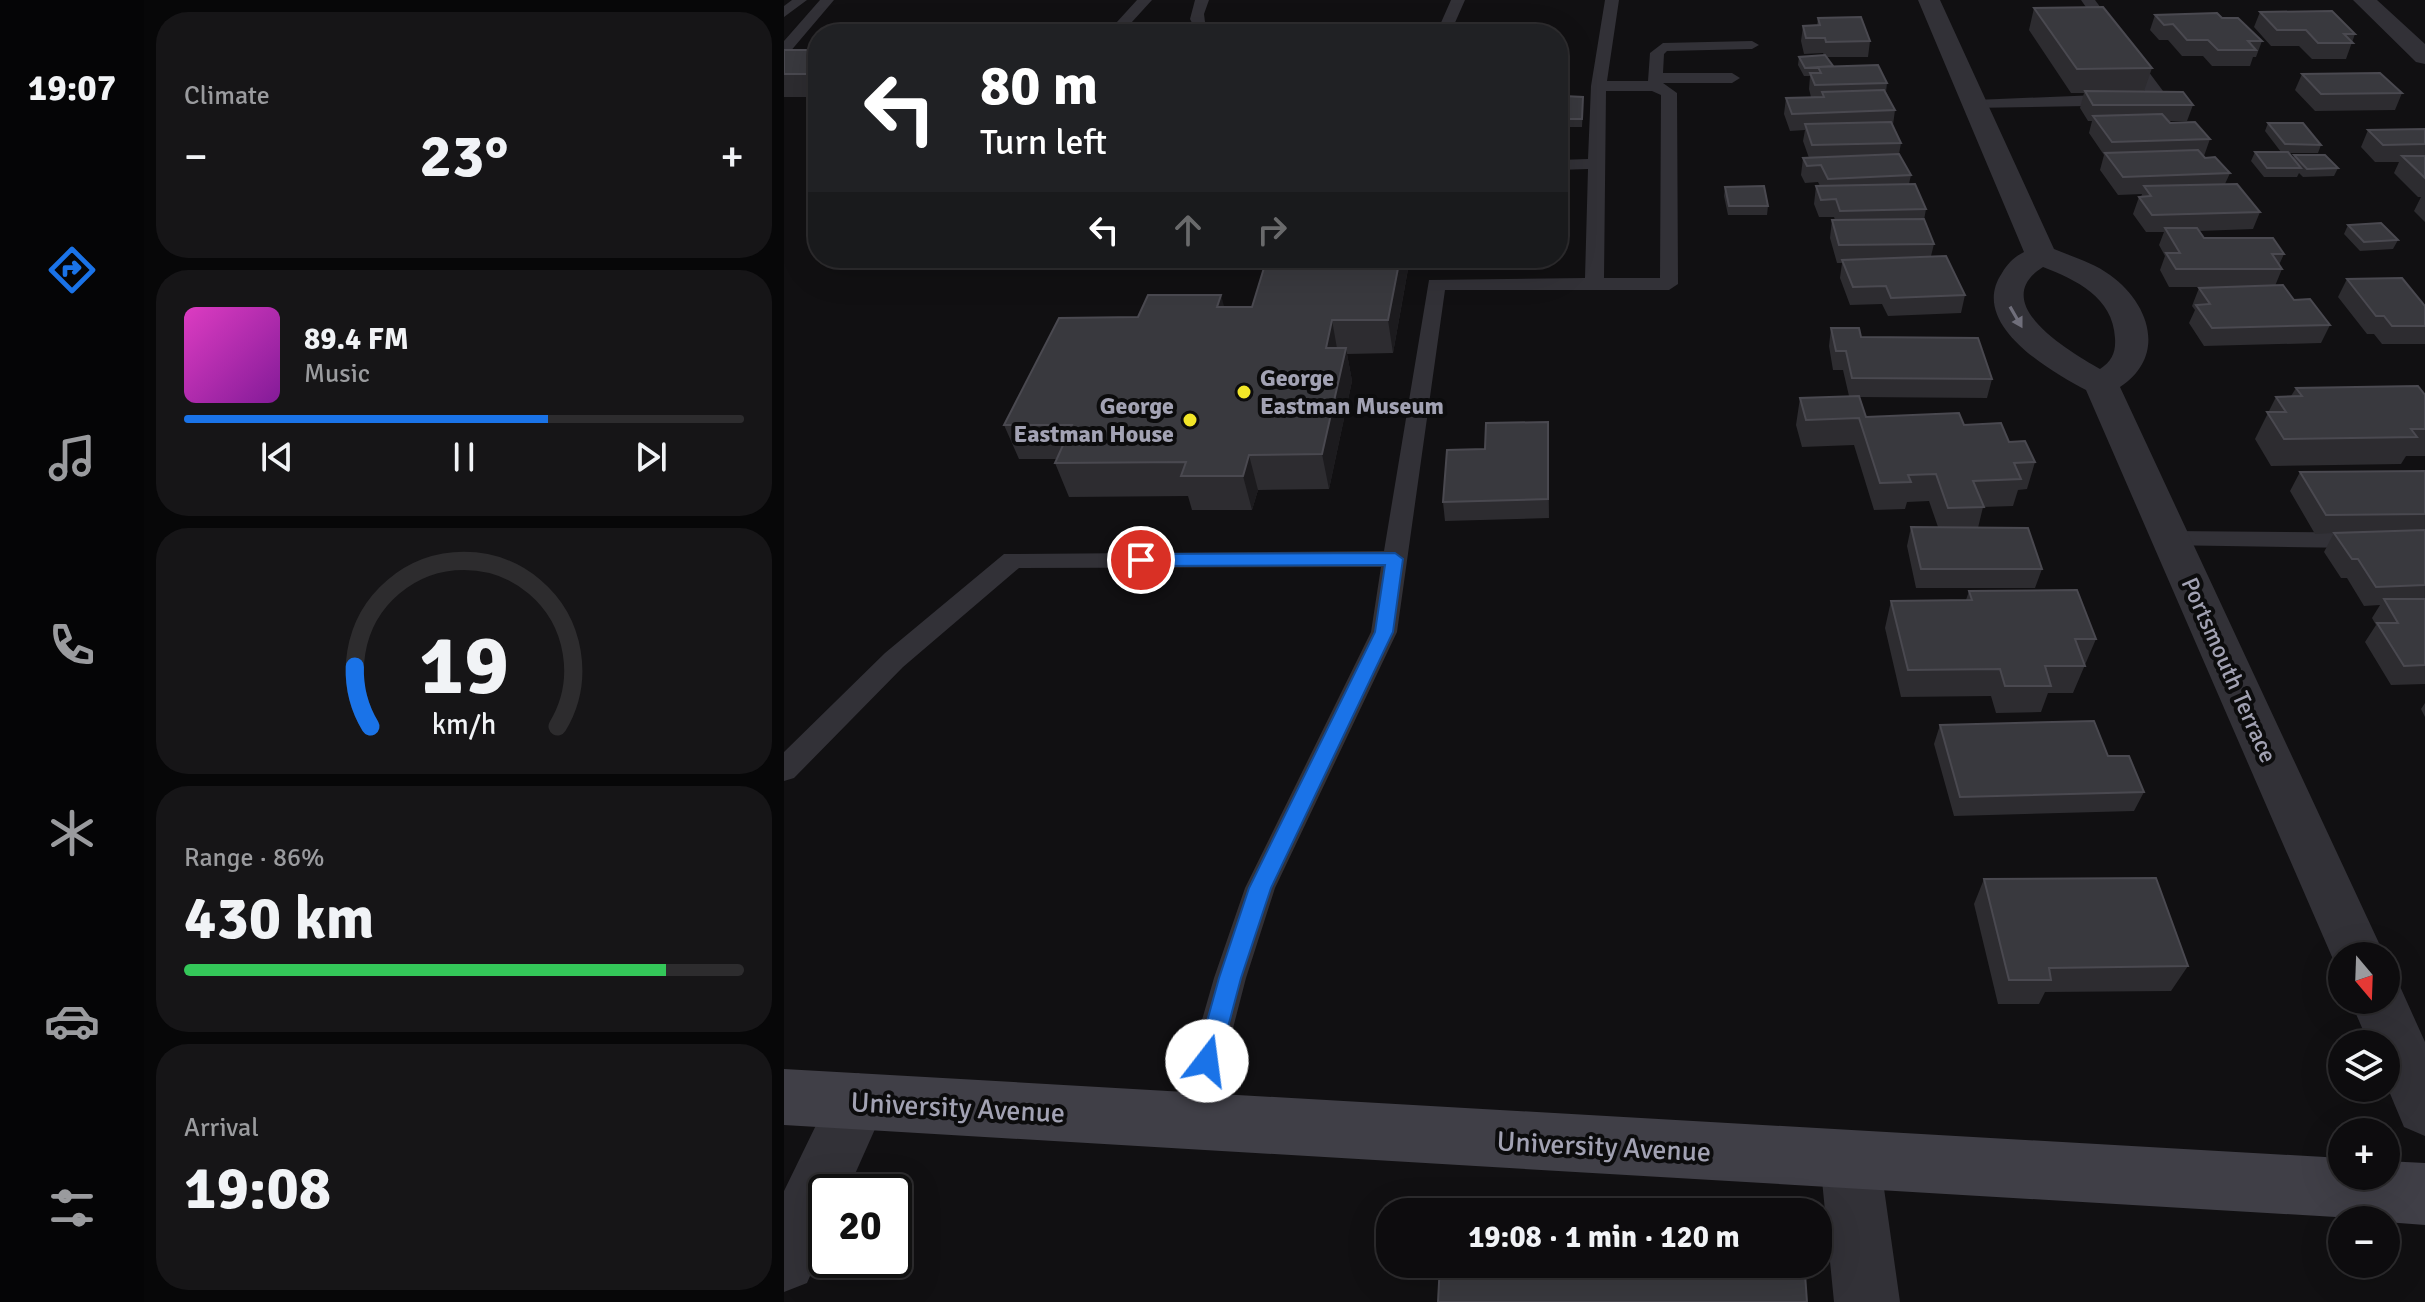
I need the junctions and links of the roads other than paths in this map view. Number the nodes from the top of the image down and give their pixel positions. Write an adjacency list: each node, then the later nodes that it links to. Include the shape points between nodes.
1 (800, 0): 10 (lane)
2 (827, 0): 15 (lane)
3 (1145, 0): 11 (lane)
4 (1202, 0): 12 (lane)
5 (1458, 0): 13 (lane)
6 (1612, 0): 19 (lane)
7 (1929, 0): 20 (street)
8 (2088, 0): 20 (lane, via 2155,91 2152,96)
9 (2364, 0): 16 (street)
10 (784, 13)
11 (1122, 24)
12 (1196, 24)
13 (1447, 24)
14 (1752, 45): 18 (lane, via 1663,47 1657,53)
15 (784, 50)
16 (2425, 57)
17 (1732, 78): 18 (lane)
18 (1656, 82): 19 (lane); 24 (lane, via 1669,93 1669,284)
19 (1599, 86): 21 (lane)
20 (1975, 105): 23 (street)
21 (1596, 164): 22 (lane); 24 (lane)
22 (1568, 165)
23 (2041, 255): 25 (street, one-way to 25, via 2019,269 2010,284 2009,305 2040,348); 25 (street, via 2098,282 2116,298 2130,323 2133,342 2125,366)
24 (1594, 284): 28 (lane, via 1472,277 1436,284)
25 (2101, 384): 26 (street, Portsmouth Terrace)
26 (2170, 539): 27 (lane); 30 (street, Portsmouth Terrace)
27 (2425, 541)
28 (1395, 559): 29 (lane, via 1013,560 864,685); 35 (lane, via 1384,632 1260,888)
29 (784, 770)
30 (2352, 942)
31 (2384, 1014): 34 (street)
32 (784, 1097): 33 (main road, University Avenue)
33 (858, 1102): 35 (main road, University Avenue); 38 (street)
34 (2425, 1107)
35 (1191, 1121): 36 (main road, University Avenue)
36 (1850, 1160): 37 (main road, University Avenue); 39 (street)
37 (2425, 1194)
38 (784, 1260)
39 (1867, 1302)

